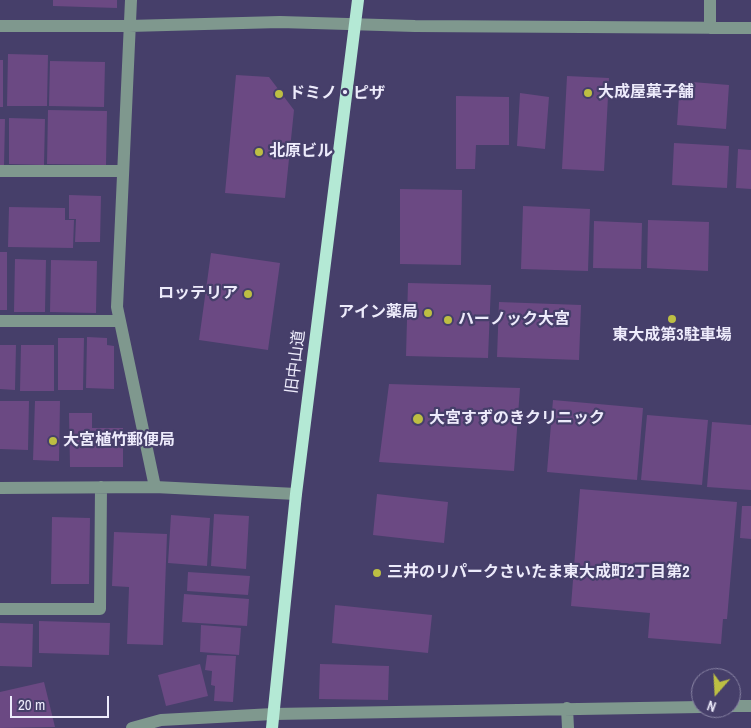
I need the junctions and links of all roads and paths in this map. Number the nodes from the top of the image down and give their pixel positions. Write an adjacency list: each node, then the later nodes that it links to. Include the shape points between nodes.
1 (131, 0): 6 (street)
2 (358, 0): 4 (main road, 旧中山道)
3 (710, 0): 7 (street)
4 (355, 24): 6 (street, via 280,22); 7 (street); 16 (main road, 旧中山道)
5 (0, 26): 6 (street)
6 (129, 26): 10 (street)
7 (710, 28): 8 (street)
8 (751, 28)
9 (0, 171): 10 (street)
10 (123, 171): 12 (street, via 117,307)
11 (0, 321): 12 (street)
12 (120, 321): 14 (street)
13 (101, 487): 14 (street); 15 (street); 17 (street, via 100,609)
14 (155, 487): 16 (street)
15 (0, 488)
16 (296, 494): 20 (main road, 旧中山道)
17 (0, 609)
18 (691, 707): 19 (street)
19 (567, 708): 20 (street); 23 (street)
20 (273, 714): 21 (street, via 161,720); 22 (main road, 旧中山道)
21 (132, 728)
22 (272, 728)
23 (568, 728)

